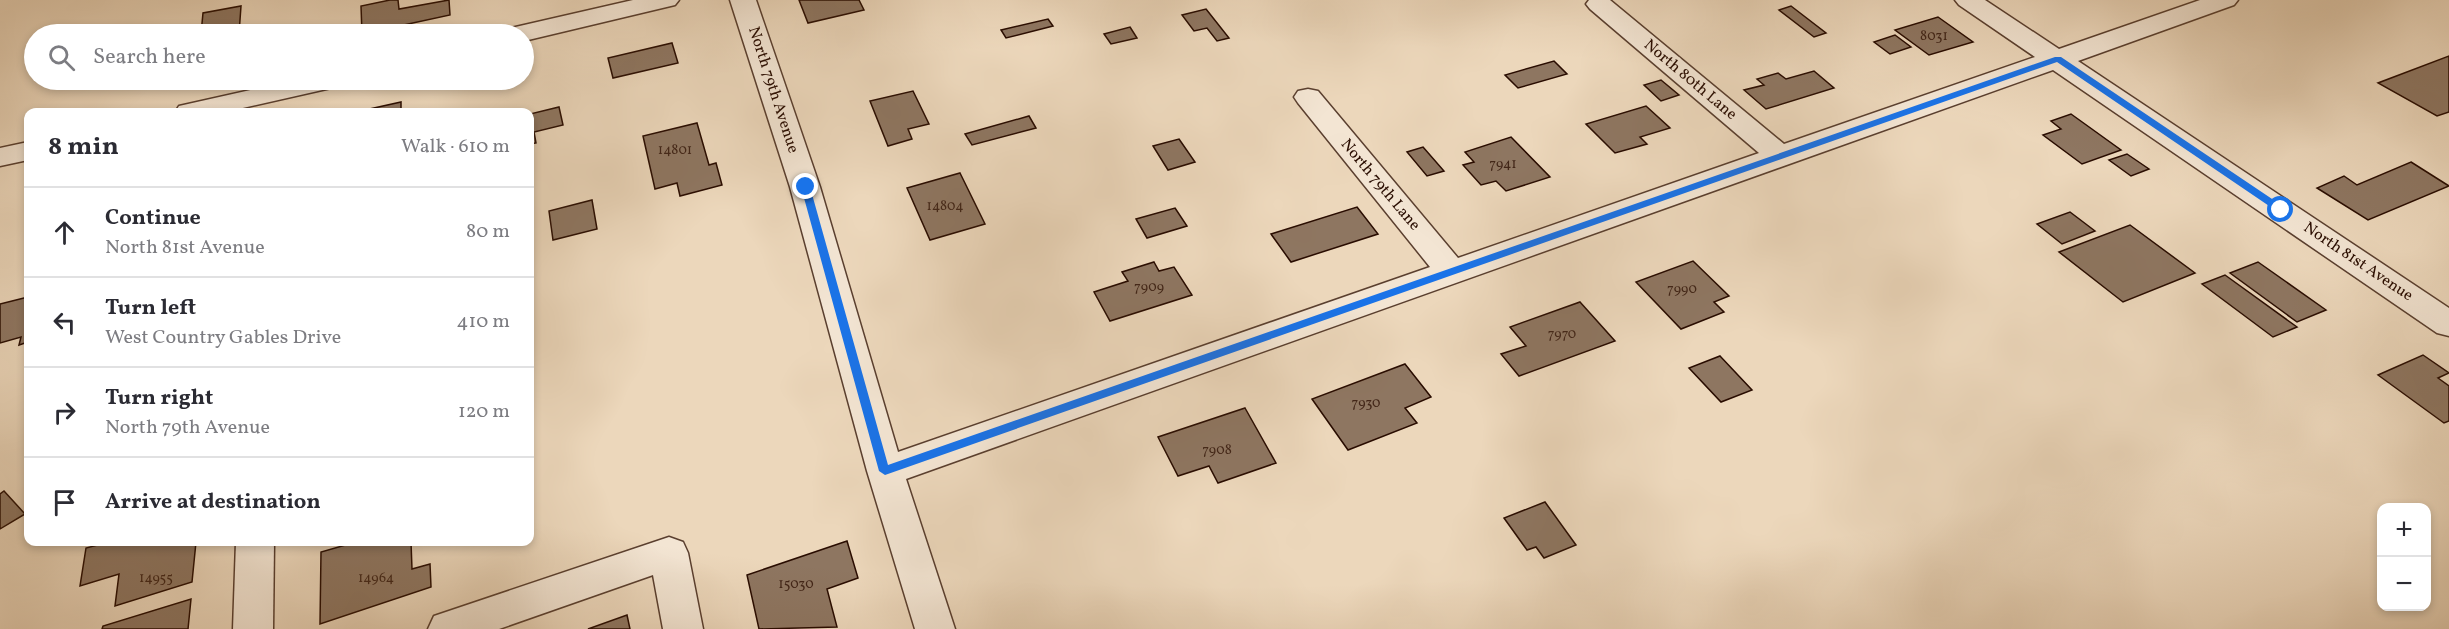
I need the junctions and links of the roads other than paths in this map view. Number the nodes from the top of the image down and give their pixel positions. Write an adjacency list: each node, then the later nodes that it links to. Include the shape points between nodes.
1 (666, 0): 6 (street)
2 (743, 0): 16 (street, North 79th Avenue, via 806,187)
3 (1968, 0): 7 (street, North 81st Avenue)
4 (2225, 0): 7 (street)
5 (1599, 4): 12 (street, North 80th Lane)
6 (534, 31)
7 (2058, 59): 12 (street); 15 (street, North 81st Avenue)
8 (289, 90): 10 (street)
9 (1308, 97): 14 (street, North 79th Lane)
10 (216, 108)
11 (24, 151): 13 (street)
12 (1780, 156): 14 (street)
13 (0, 157)
14 (1452, 272): 16 (street)
15 (2449, 324)
16 (885, 471): 21 (street, North 79th Avenue)
17 (255, 546): 18 (street)
18 (253, 629)
19 (448, 629): 20 (street, via 669,553)
20 (683, 629)
21 (935, 629)

